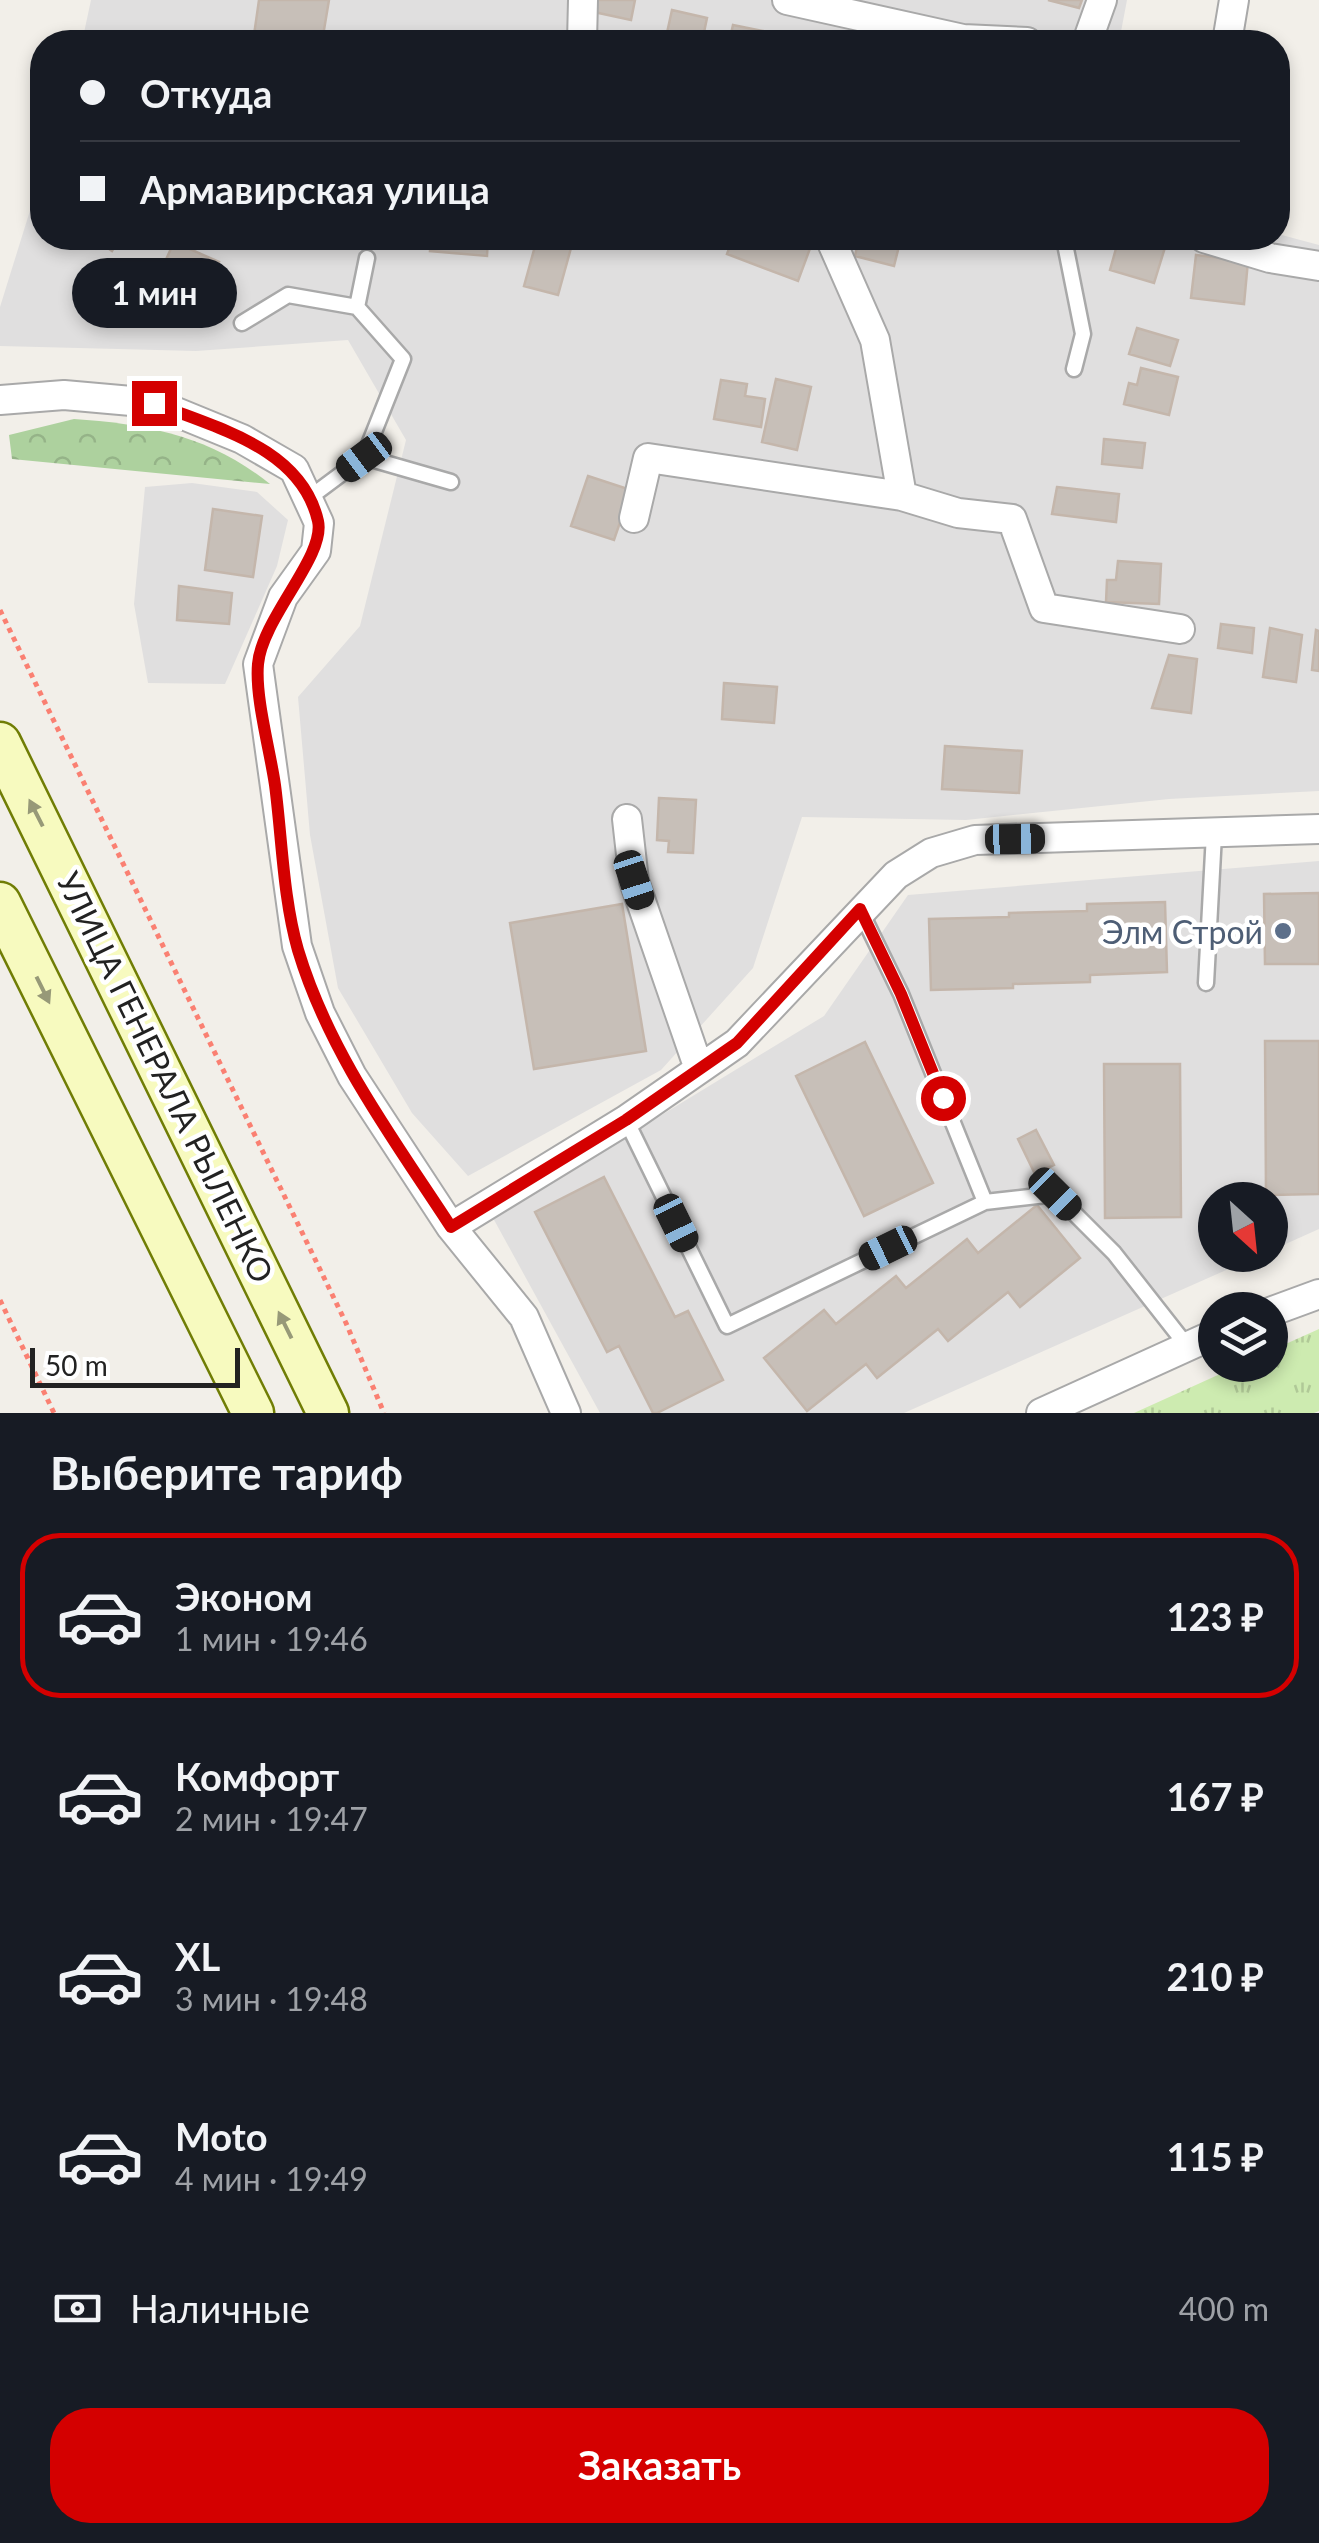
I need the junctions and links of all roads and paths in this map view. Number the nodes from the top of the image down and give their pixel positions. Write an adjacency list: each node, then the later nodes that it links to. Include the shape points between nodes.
1 (583, 0): 5 (street)
2 (787, 0): 6 (street)
3 (1102, 0): 7 (street)
4 (1234, 0): 8 (street)
5 (582, 30)
6 (922, 30)
7 (1091, 30)
8 (1229, 30)
9 (835, 250): 20 (street, via 875,340)
10 (1066, 250): 16 (lane, via 1083,334)
11 (1244, 250): 13 (street)
12 (368, 258): 14 (lane)
13 (1319, 266)
14 (357, 307): 15 (lane, via 288,295); 18 (lane, via 404,360)
15 (242, 323)
16 (1074, 369)
17 (0, 400): 21 (street, via 64,395 154,403 294,468)
18 (364, 457): 19 (lane); 21 (lane)
19 (451, 482)
20 (902, 496): 22 (street, via 648,458); 24 (street, via 958,513 1012,519 1044,608)
21 (309, 498): 35 (street, via 319,523 316,551 283,597 258,664 297,946 352,1076)
22 (634, 518)
23 (0, 610): 44 (path)
24 (1180, 629)
25 (0, 743): 43 (main road, УЛИЦА ГЕНЕРАЛА РЫЛЕНКО, one-way to 25)
26 (627, 818): 32 (street, via 634,880)
27 (1319, 828): 28 (street)
28 (1214, 834): 30 (street, via 975,840 931,853); 31 (lane)
29 (0, 903): 42 (main road, one-way to 42)
30 (860, 909): 32 (street, via 737,1043); 34 (lane)
31 (1206, 982)
32 (699, 1069): 33 (street)
33 (626, 1120): 34 (lane, via 726,1326); 35 (street)
34 (985, 1202): 40 (lane, via 1055,1194 1114,1253)
35 (451, 1227): 45 (street, via 524,1317)
36 (1319, 1294): 38 (street)
37 (0, 1300): 41 (path)
38 (1288, 1305)
39 (1198, 1342): 40 (street)
40 (1188, 1346): 46 (street)
41 (54, 1413)
42 (253, 1413)
43 (328, 1413)
44 (384, 1413)
45 (566, 1413)
46 (1041, 1413)

